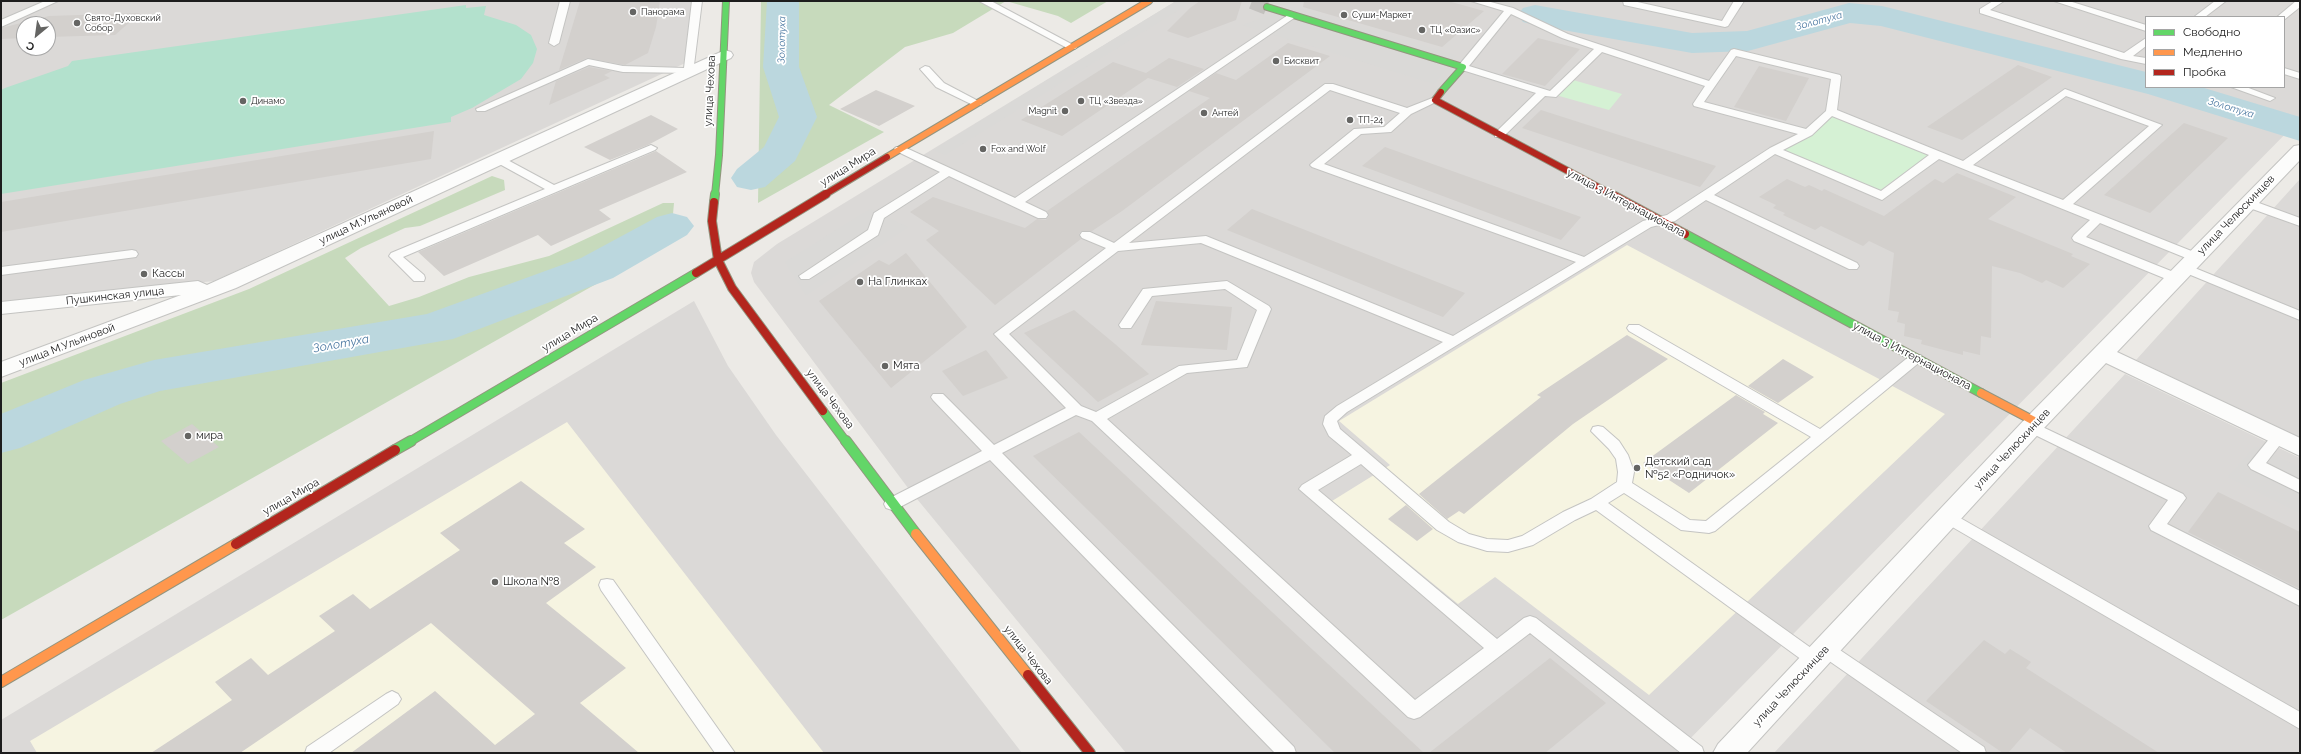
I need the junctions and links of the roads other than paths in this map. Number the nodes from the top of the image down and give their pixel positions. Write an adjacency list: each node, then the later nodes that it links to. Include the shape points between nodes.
1 (53, 1): 20 (lane)
2 (565, 1): 23 (lane)
3 (697, 1): 31 (lane)
4 (726, 1): 26 (street, улица Чехова)
5 (984, 1): 24 (lane)
6 (1149, 1): 24 (street, улица Мира)
7 (1476, 1): 16 (lane)
8 (1505, 1): 16 (lane)
9 (1628, 1): 10 (lane, via 1627,3 1725,24)
10 (1739, 1)
11 (1999, 1): 27 (lane, via 1984,11)
12 (2059, 1): 21 (lane)
13 (2221, 1): 18 (lane)
14 (2300, 2): 19 (lane)
15 (1267, 7): 17 (street)
16 (1510, 10): 25 (lane, via 1566,36); 29 (lane)
17 (1291, 16): 29 (street); 55 (lane)
18 (2200, 16)
19 (2283, 16)
20 (1, 24)
21 (2145, 28)
22 (2145, 42): 27 (lane)
23 (554, 43)
24 (1072, 47): 39 (street, улица Мира)
25 (1600, 48): 34 (lane); 36 (lane, via 1552,95)
26 (725, 55): 31 (street, улица М.Ульяновой); 65 (street, улица Чехова, via 712,221)
27 (2126, 57): 28 (lane)
28 (2145, 61)
29 (1463, 67): 36 (lane); 38 (street)
30 (925, 69): 39 (lane, via 940,85)
31 (689, 71): 40 (lane, via 623,69 588,62); 50 (street, улица М.Ульяновой)
32 (2285, 71): 33 (lane)
33 (2300, 76)
34 (1711, 85): 42 (lane, via 1734,52 1836,77); 43 (lane, via 1698,104)
35 (2239, 88): 37 (lane)
36 (1544, 92): 44 (lane)
37 (2270, 98)
38 (1435, 100): 41 (lane); 44 (street, улица 3 Интернационала)
39 (977, 103): 46 (street, улица Мира)
40 (481, 108)
41 (1407, 112): 63 (lane, via 1329,86); 66 (lane, via 1387,130 1358,131 1316,165)
42 (1831, 112): 43 (lane); 49 (lane)
43 (1808, 133): 47 (lane)
44 (1499, 135): 60 (street, улица 3 Интернационала)
45 (650, 148): 53 (lane)
46 (900, 149): 52 (lane); 65 (street, улица Мира)
47 (1774, 150): 49 (lane, via 1882,196); 54 (lane)
48 (2300, 150): 56 (street, улица Челюскинцев)
49 (1938, 154): 51 (lane)
50 (498, 158): 53 (lane); 72 (street, улица М.Ульяновой)
51 (1965, 165): 57 (lane); 57 (lane, via 2065,92 2157,124)
52 (947, 172): 55 (lane); 70 (lane, via 878,216 874,232)
53 (554, 189): 71 (lane, via 395,256)
54 (1706, 195): 60 (lane, via 1671,218); 67 (lane)
55 (1016, 203): 58 (lane)
56 (2248, 203): 61 (lane); 68 (street, улица Челюскинцев)
57 (2065, 205): 59 (lane)
58 (1042, 215)
59 (2099, 218): 68 (lane); 68 (lane, via 2078,238)
60 (1660, 221): 66 (lane, via 1647,224); 79 (street, улица 3 Интернационала)
61 (2300, 222)
62 (1086, 235): 63 (lane)
63 (1116, 248): 77 (lane, via 1202,239); 82 (lane, via 1001,334)
64 (132, 254): 69 (lane)
65 (717, 260): 94 (street, улица Чехова, via 732,288); 100 (street, улица Мира)
66 (1585, 261): 77 (lane)
67 (1853, 266)
68 (2185, 268): 74 (lane); 78 (street, улица Челюскинцев)
69 (1, 271)
70 (805, 276)
71 (419, 278)
72 (229, 284): 73 (street, Пушкинская улица); 80 (street, улица М.Ульяновой)
73 (1, 308)
74 (2300, 316)
75 (1126, 325): 83 (lane, via 1148,292 1227,285 1264,309 1242,364 1184,369)
76 (1634, 328): 86 (lane)
77 (1454, 341): 90 (lane, via 1342,409 1330,419 1334,432)
78 (2104, 354): 84 (street, улица Челюскинцев); 87 (street)
79 (1916, 358): 84 (street, улица 3 Интернационала); 86 (lane)
80 (1, 370)
81 (938, 397): 89 (lane)
82 (1076, 409): 83 (lane); 89 (lane)
83 (1097, 418): 98 (lane, via 1414,711)
84 (2034, 425): 95 (street, улица Челюскинцев); 97 (lane, via 2178,498 2157,526)
85 (1598, 431): 91 (lane, via 1614,445 1623,459 1626,472)
86 (1822, 436): 91 (lane, via 1709,526 1687,526)
87 (2279, 438): 88 (street); 92 (lane, via 2256,465)
88 (2300, 448)
89 (993, 452): 94 (lane); 106 (lane)
90 (1362, 456): 93 (lane, via 1443,526 1464,538 1487,545 1508,546 1527,541); 98 (lane, via 1307,489)
91 (1624, 485): 93 (lane)
92 (2300, 487)
93 (1597, 503): 99 (lane)
94 (892, 504): 105 (street, улица Чехова)
95 (1948, 517): 99 (street, улица Челюскинцев); 102 (lane)
96 (607, 585): 104 (lane)
97 (2300, 599)
98 (1496, 648): 107 (lane, via 1530,623)
99 (1820, 655): 108 (street, улица Челюскинцев); 109 (lane)
100 (1, 682)
101 (392, 699): 103 (lane)
102 (2300, 721)
103 (314, 753)
104 (726, 753)
105 (1090, 753)
106 (1287, 753)
107 (1695, 753)
108 (1728, 753)
109 (1977, 753)

